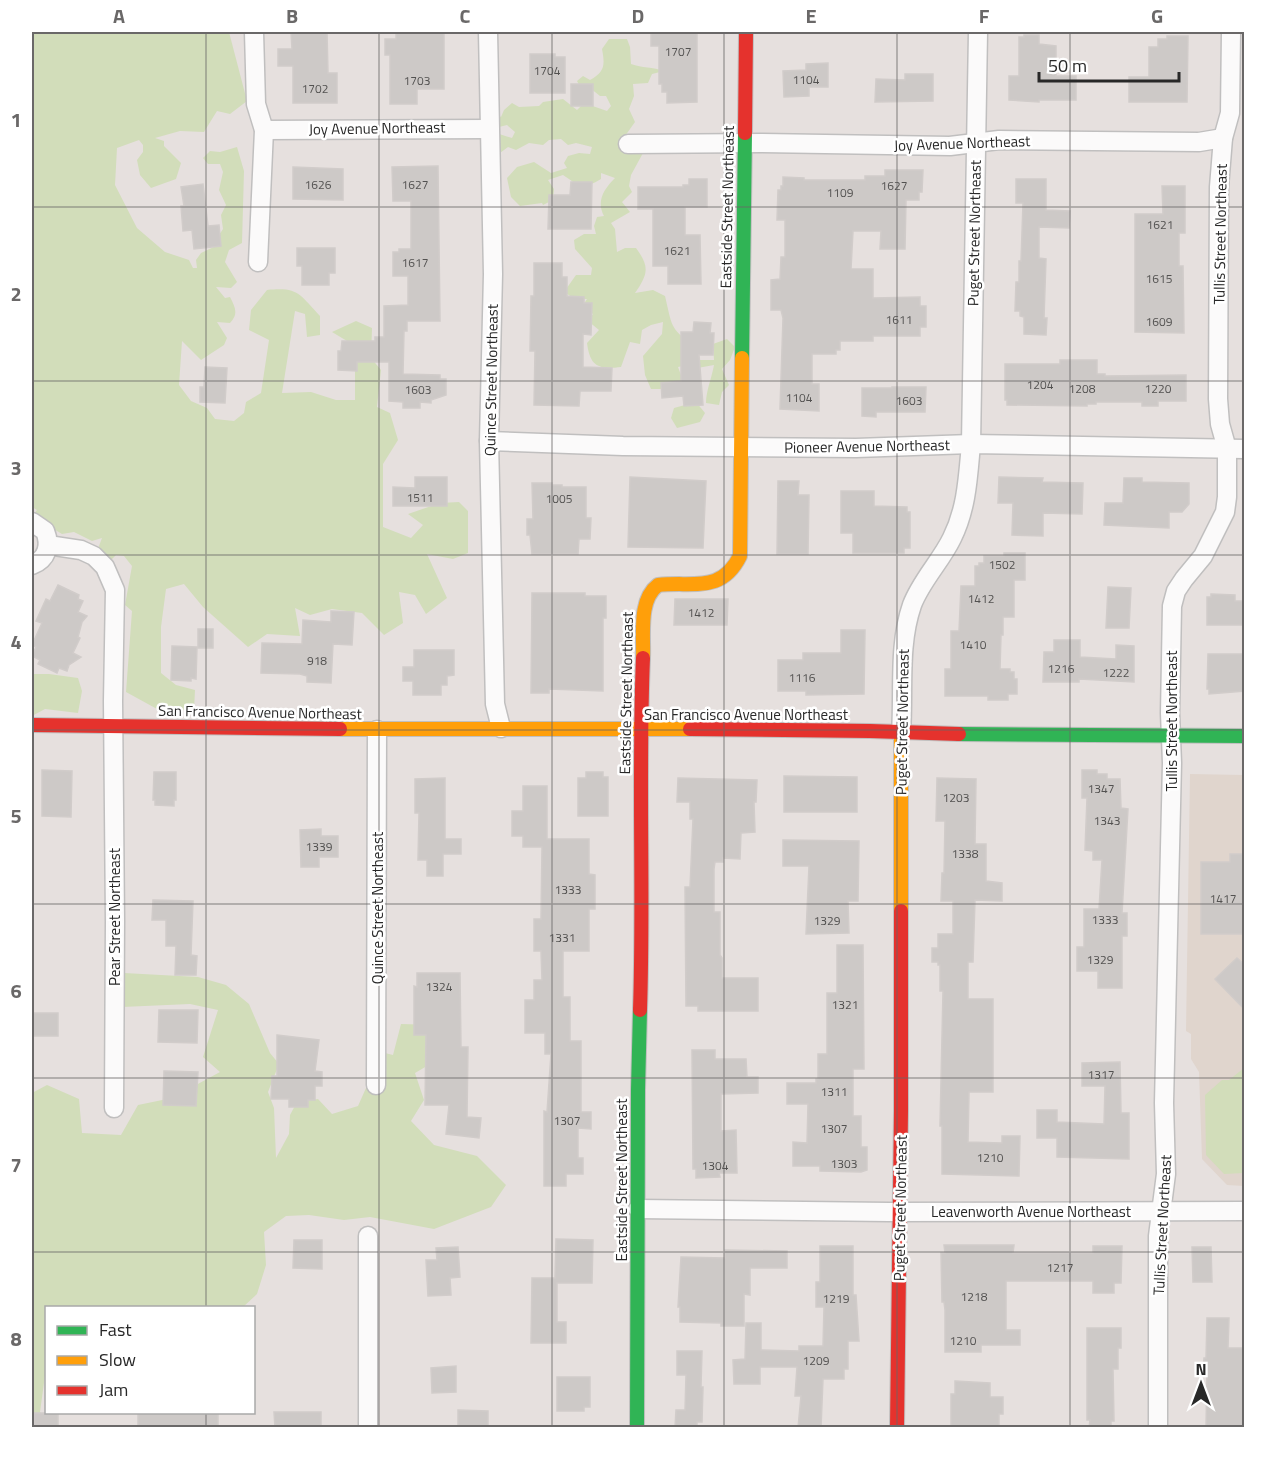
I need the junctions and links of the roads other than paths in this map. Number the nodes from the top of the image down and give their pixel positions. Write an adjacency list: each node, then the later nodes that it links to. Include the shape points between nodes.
1 (254, 32): 7 (street, via 256,104)
2 (488, 32): 6 (street, Quince Street Northeast)
3 (746, 32): 11 (street, Eastside Street Northeast)
4 (978, 32): 9 (street, Puget Street Northeast)
5 (1231, 32): 8 (street, Tullis Street Northeast, via 1230,113)
6 (489, 129): 7 (street, Joy Avenue Northeast); 13 (street, Quince Street Northeast, via 493,274)
7 (264, 130): 12 (street)
8 (1223, 138): 9 (street, Joy Avenue Northeast, via 1199,142); 16 (street, Tullis Street Northeast, via 1219,187 1218,399 1220,424)
9 (975, 143): 11 (street, Joy Avenue Northeast); 14 (street, Puget Street Northeast)
10 (628, 144): 11 (street, Joy Avenue Northeast)
11 (745, 144): 15 (street, Eastside Street Northeast)
12 (258, 262)
13 (489, 441): 15 (street, Pioneer Avenue Northeast); 22 (street, Quince Street Northeast, via 495,708)
14 (971, 444): 15 (street, Pioneer Avenue Northeast); 16 (street, Pioneer Avenue Northeast); 25 (street, Puget Street Northeast, via 961,517 913,603 907,625)
15 (741, 447): 24 (street, Eastside Street Northeast, via 740,556 736,565 729,575 709,584 658,585 645,602)
16 (1236, 449): 26 (street, Tullis Street Northeast, via 1225,512 1203,556 1176,591 1172,606)
17 (32, 522): 18 (street, via 45,531)
18 (48, 545): 19 (street, via 43,558); 21 (street, Pear Street Northeast, via 94,556 112,579)
19 (32, 565)
20 (32, 725): 21 (street, San Francisco Avenue Northeast)
21 (114, 727): 23 (street, San Francisco Avenue Northeast); 29 (street, Pear Street Northeast)
22 (501, 728): 23 (street, San Francisco Avenue Northeast); 24 (street, San Francisco Avenue Northeast)
23 (377, 730): 28 (street, Quince Street Northeast)
24 (640, 730): 25 (street, San Francisco Avenue Northeast); 30 (street, Eastside Street Northeast, via 643,927)
25 (901, 733): 26 (street, San Francisco Avenue Northeast); 32 (street, Puget Street Northeast)
26 (1170, 734): 27 (street, San Francisco Avenue Northeast); 31 (street, Tullis Street Northeast, via 1166,1174)
27 (1245, 736)
28 (376, 1085)
29 (114, 1108)
30 (639, 1209): 32 (street, Leavenworth Avenue Northeast); 36 (street, Eastside Street Northeast)
31 (1161, 1210): 32 (street, Leavenworth Avenue Northeast); 33 (street, Leavenworth Avenue Northeast); 38 (street, Tullis Street Northeast)
32 (899, 1211): 37 (street, Puget Street Northeast)
33 (1245, 1211)
34 (368, 1236): 35 (street)
35 (368, 1428)
36 (636, 1428)
37 (897, 1428)
38 (1158, 1428)

